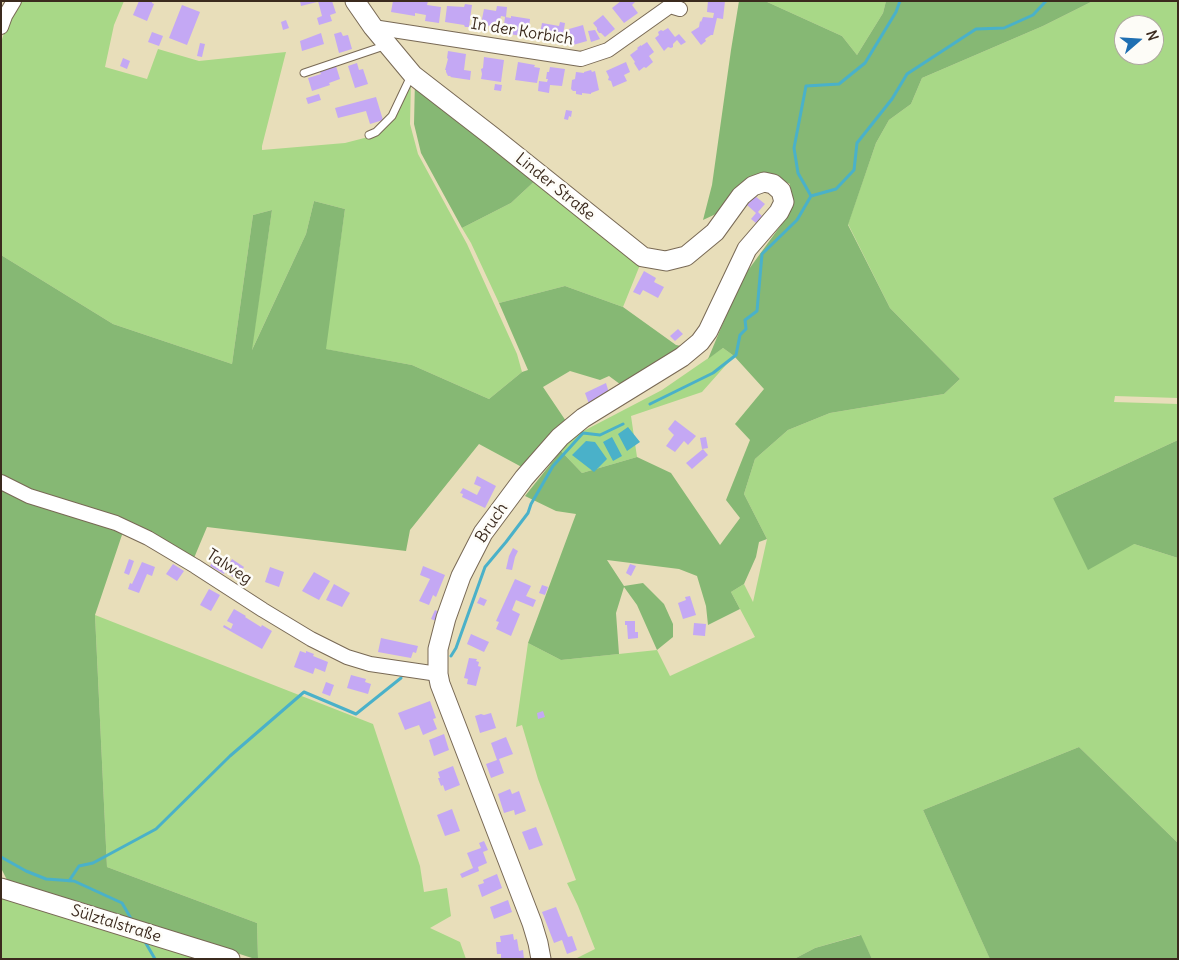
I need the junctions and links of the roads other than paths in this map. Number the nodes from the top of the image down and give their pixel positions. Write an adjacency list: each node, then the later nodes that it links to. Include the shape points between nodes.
1 (14, 1): 4 (street)
2 (355, 1): 5 (street, Linder Straße)
3 (680, 9): 5 (street, In der Korbich, via 670,6 608,50 581,59)
4 (1, 27)
5 (373, 28): 6 (street, Linder Straße)
6 (388, 45): 7 (lane); 8 (street, Linder Straße)
7 (304, 73)
8 (412, 74): 9 (lane, via 392,116); 10 (street, Linder Straße, via 643,257 666,261 686,256 715,232 741,196 753,186 764,182)
9 (369, 135)
10 (773, 184): 12 (street, Bruch, via 781,191 784,202 747,249 700,342 682,357 583,418 560,437 483,533 461,576 446,618 438,650)
11 (1, 482): 12 (street, Talweg, via 29,496 116,523 148,538 303,634 347,657 370,664)
12 (438, 674): 15 (street, Bruch, via 532,923)
13 (1, 888): 14 (street, Sülztalstraße)
14 (230, 959)
15 (541, 959)

